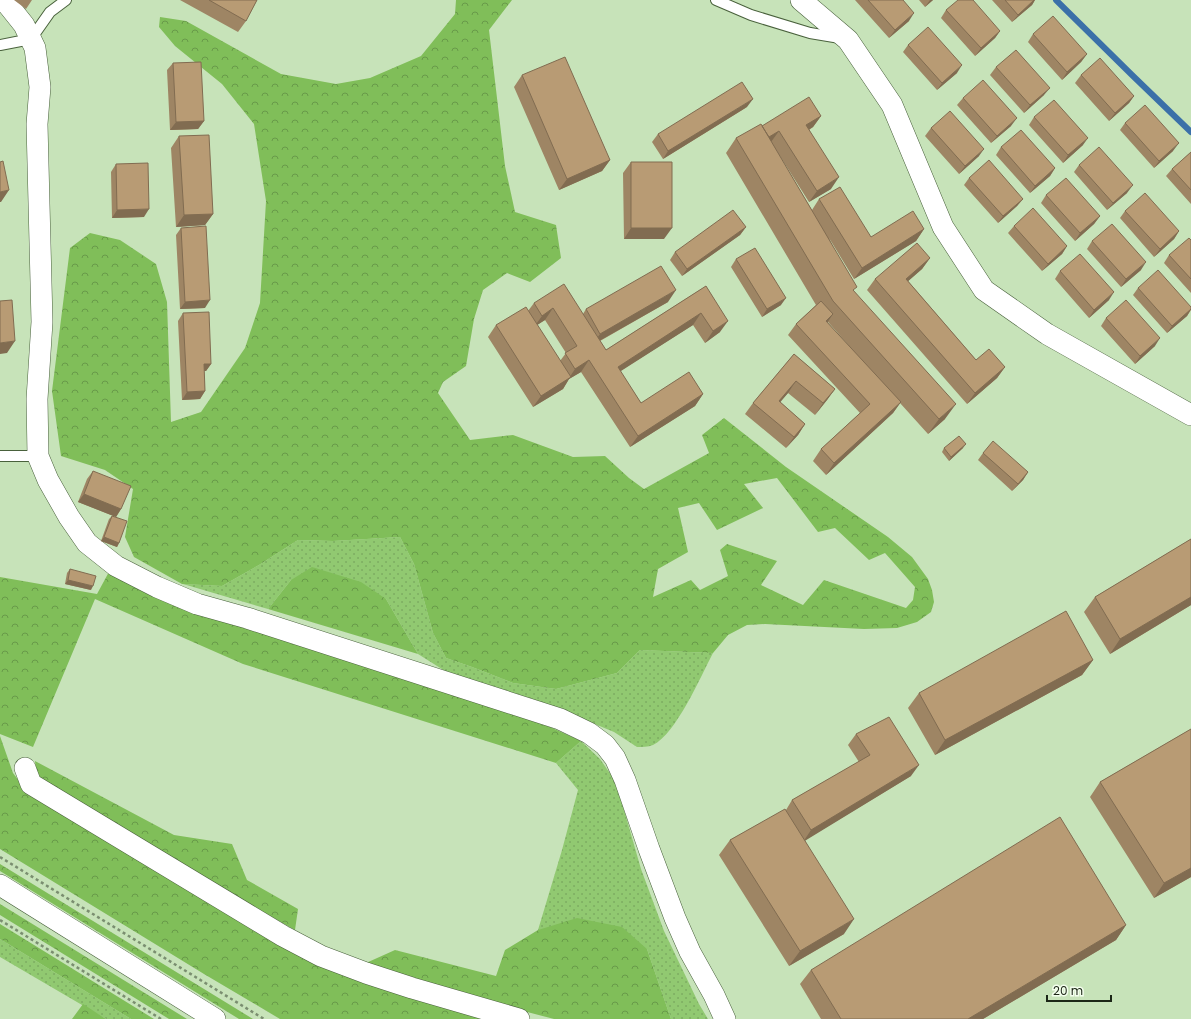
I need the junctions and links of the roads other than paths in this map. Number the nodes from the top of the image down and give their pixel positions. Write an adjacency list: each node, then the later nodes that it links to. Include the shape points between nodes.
1 (4, 0): 5 (street, via 24,25)
2 (66, 0): 5 (lane, via 50,12)
3 (716, 0): 6 (lane, via 751,15 803,31)
4 (801, 0): 6 (street)
5 (31, 39): 7 (lane); 10 (street, via 35,48 40,87 37,124 42,322 37,399)
6 (848, 40): 8 (street, via 892,105 943,227 984,290 1047,334)
7 (0, 45)
8 (1191, 415)
9 (0, 456): 10 (lane)
10 (38, 456): 15 (street, via 48,480 87,543 116,566 157,587 197,604 560,719 605,744 625,780 681,932)
11 (25, 768): 14 (street, via 31,784 283,936 321,956 406,986)
12 (0, 885): 13 (street)
13 (215, 1019)
14 (519, 1019)
15 (725, 1019)

